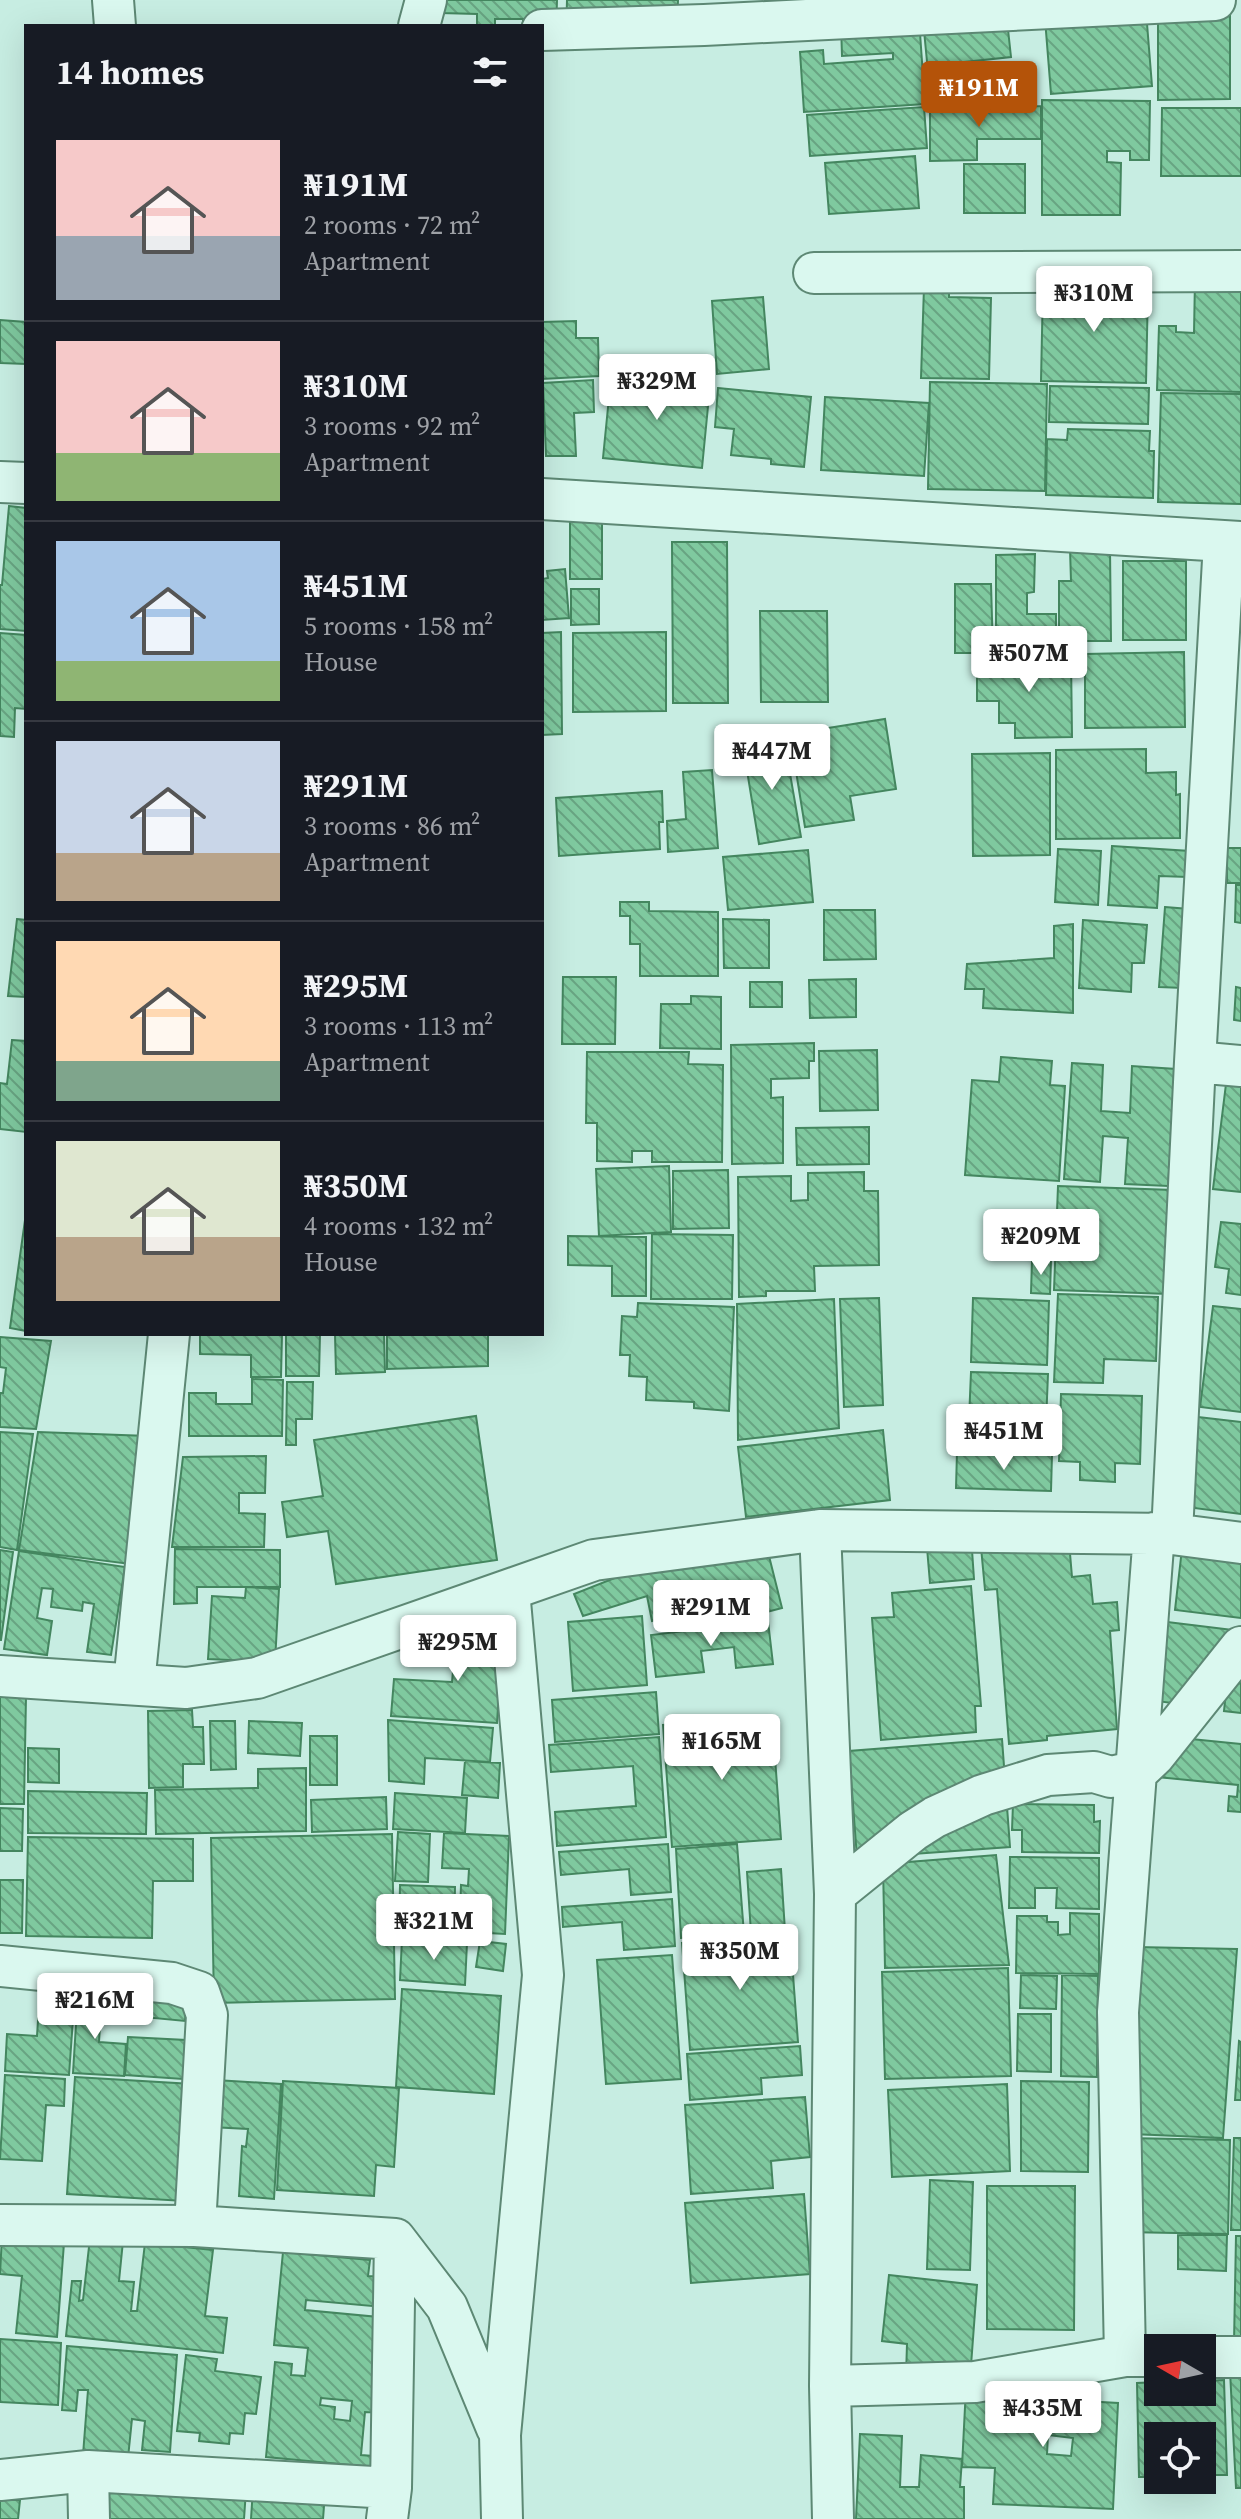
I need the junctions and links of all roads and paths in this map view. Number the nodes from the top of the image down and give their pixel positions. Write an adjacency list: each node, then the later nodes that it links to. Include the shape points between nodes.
1 (113, 0): 5 (street)
2 (426, 0): 6 (street)
3 (1215, 0): 4 (street)
4 (704, 13): 7 (street)
5 (115, 24)
6 (420, 24)
7 (544, 30)
8 (1241, 271): 9 (street)
9 (814, 273)
10 (544, 499): 11 (street)
11 (1233, 542): 12 (street)
12 (1195, 1062): 13 (street); 16 (street)
13 (1241, 1066)
14 (169, 1336): 21 (street)
15 (820, 1530): 16 (street); 18 (street, via 594,1560); 23 (street)
16 (1163, 1533): 17 (street); 22 (street)
17 (1241, 1543)
18 (509, 1590): 21 (street, via 257,1678 186,1688); 32 (street, via 543,1975)
19 (1241, 1647): 22 (street)
20 (0, 1676): 21 (street)
21 (134, 1684)
22 (1138, 1771): 23 (street, via 1111,1777 1094,1772 1048,1775 983,1795 913,1831); 28 (street, via 1118,2012)
23 (835, 1894): 31 (street)
24 (0, 1966): 26 (street, via 172,1983 199,1992 207,2015)
25 (0, 2225): 26 (street)
26 (195, 2226): 27 (street)
27 (395, 2239): 32 (street, via 447,2307); 35 (street)
28 (1141, 2356): 31 (street, via 975,2382)
29 (1216, 2357): 30 (street)
30 (1241, 2357)
31 (830, 2386): 38 (street)
32 (500, 2435): 37 (street)
33 (88, 2471): 34 (street); 35 (street); 36 (street)
34 (0, 2480)
35 (389, 2504)
36 (89, 2519)
37 (502, 2519)
38 (833, 2519)

